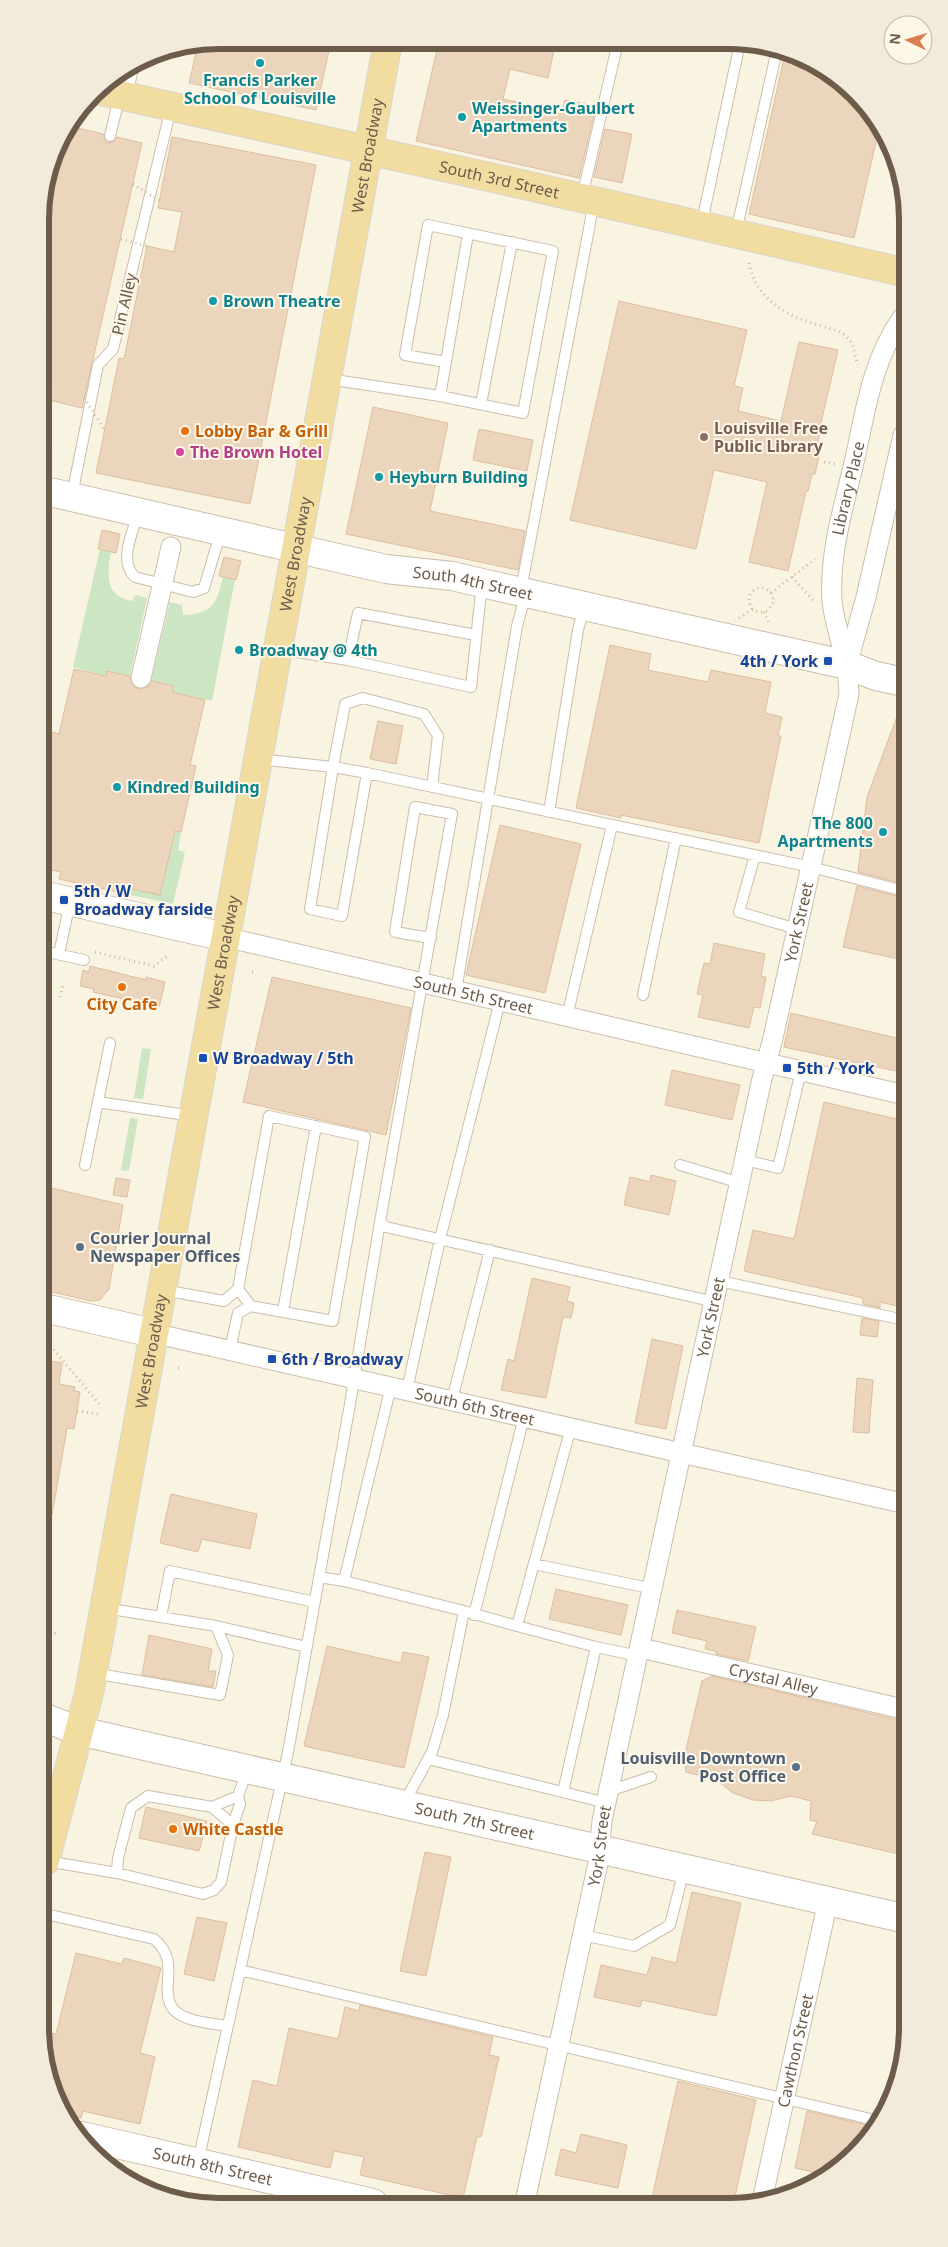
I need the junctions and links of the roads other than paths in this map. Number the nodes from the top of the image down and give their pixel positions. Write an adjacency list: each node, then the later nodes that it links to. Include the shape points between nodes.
1 (387, 49): 9 (main road, West Broadway)
2 (617, 49): 10 (lane)
3 (739, 49): 11 (lane)
4 (775, 55): 12 (lane)
5 (125, 78): 6 (lane)
6 (114, 94): 7 (main road, South 3rd Street); 8 (lane)
7 (171, 107): 9 (main road, South 3rd Street); 23 (lane, Pin Alley, via 113,349 98,365)
8 (110, 136)
9 (368, 151): 10 (main road, South 3rd Street); 18 (main road, West Broadway)
10 (588, 199): 11 (main road, South 3rd Street); 30 (lane)
11 (703, 225): 12 (main road, South 3rd Street)
12 (736, 233): 15 (main road, South 3rd Street)
13 (468, 234): 14 (lane); 17 (lane); 17 (lane, via 428,225 405,355)
14 (512, 242): 20 (lane); 20 (lane, via 553,251 523,413)
15 (899, 271)
16 (899, 324): 35 (street, Library Place, via 879,362 866,400 836,533 832,602)
17 (446, 362): 19 (lane)
18 (327, 378): 19 (lane); 27 (main road, West Broadway)
19 (440, 396): 20 (lane)
20 (481, 404)
21 (898, 476): 35 (street, York Street)
22 (49, 492): 23 (street, South 4th Street)
23 (72, 497): 24 (street, South 4th Street)
24 (138, 511): 25 (street, South 4th Street); 29 (lane, via 127,557 129,571 135,577)
25 (221, 530): 27 (street, South 4th Street); 29 (lane, via 204,588 193,592)
26 (171, 547): 29 (street)
27 (295, 548): 28 (street, South 4th Street, via 386,568); 33 (main road, West Broadway)
28 (482, 582): 30 (street, South 4th Street); 32 (lane)
29 (163, 584): 36 (street)
30 (523, 592): 31 (street, South 4th Street); 42 (lane)
31 (585, 606): 35 (street, South 4th Street); 43 (lane, via 578,630)
32 (476, 635): 34 (lane, via 358,613); 34 (lane, via 471,687)
33 (277, 648): 34 (lane); 38 (main road, West Broadway)
34 (348, 660)
35 (847, 665): 37 (street, South 4th Street); 47 (street, York Street, via 849,694)
36 (141, 678)
37 (899, 681)
38 (257, 759): 39 (lane); 52 (main road, West Broadway)
39 (333, 767): 40 (lane); 40 (lane, via 310,909 342,916); 41 (lane, via 345,704 363,698 424,714 438,736)
40 (367, 773): 41 (lane)
41 (432, 787): 42 (lane)
42 (488, 799): 43 (lane); 58 (lane)
43 (549, 812): 44 (lane)
44 (612, 825): 45 (lane); 61 (lane)
45 (676, 838): 46 (lane); 59 (lane)
46 (755, 855): 47 (lane); 51 (lane, via 739,912)
47 (811, 867): 48 (lane); 51 (street, York Street)
48 (899, 890)
49 (49, 896): 50 (street, South 5th Street)
50 (70, 901): 52 (street, South 5th Street); 55 (lane)
51 (797, 930): 63 (street, York Street)
52 (225, 937): 57 (street, South 5th Street); 67 (main road, West Broadway)
53 (431, 938): 53 (lane, via 452,814 415,807 394,932); 57 (lane)
54 (49, 952): 55 (lane)
55 (59, 954): 56 (lane)
56 (85, 955)
57 (424, 983): 58 (street, South 5th Street); 73 (lane)
58 (456, 991): 60 (street, South 5th Street)
59 (643, 995)
60 (500, 1001): 61 (street, South 5th Street); 74 (lane)
61 (567, 1017): 63 (street, South 5th Street)
62 (110, 1043): 66 (lane)
63 (766, 1063): 64 (street, South 5th Street); 69 (street, York Street)
64 (801, 1071): 65 (street, South 5th Street); 69 (lane, via 778,1168)
65 (899, 1094)
66 (98, 1102): 67 (lane); 70 (lane)
67 (193, 1116): 78 (main road, West Broadway)
68 (316, 1126): 77 (lane, via 269,1116); 83 (lane); 83 (lane, via 365,1137 333,1321)
69 (745, 1160): 72 (street, York Street)
70 (85, 1165)
71 (680, 1165): 72 (lane)
72 (740, 1183): 76 (street, York Street)
73 (380, 1222): 74 (lane, via 386,1227); 88 (lane)
74 (440, 1239): 75 (lane); 89 (lane)
75 (490, 1250): 80 (lane); 90 (lane)
76 (719, 1281): 80 (street, York Street); 85 (lane)
77 (238, 1288): 79 (lane); 81 (lane)
78 (161, 1290): 79 (lane); 86 (main road, West Broadway)
79 (224, 1301): 84 (lane)
80 (715, 1302): 93 (street, York Street)
81 (251, 1306): 83 (lane); 84 (lane)
82 (49, 1309): 86 (street, South 6th Street)
83 (283, 1312)
84 (238, 1313): 87 (lane)
85 (899, 1319)
86 (153, 1333): 87 (street, South 6th Street); 100 (main road, West Broadway)
87 (230, 1350): 88 (street, South 6th Street)
88 (354, 1378): 89 (street, South 6th Street); 96 (lane)
89 (399, 1388): 90 (street, South 6th Street); 97 (lane)
90 (452, 1400): 91 (street, South 6th Street)
91 (524, 1416): 92 (street, South 6th Street); 101 (lane)
92 (571, 1427): 93 (street, South 6th Street); 95 (lane)
93 (683, 1452): 94 (street, South 6th Street); 98 (street, York Street)
94 (899, 1502)
95 (534, 1564): 98 (lane); 104 (lane)
96 (319, 1577): 97 (lane); 99 (lane)
97 (344, 1581): 101 (lane)
98 (654, 1589): 107 (street, York Street)
99 (315, 1602): 102 (lane, via 170,1572); 105 (lane)
100 (104, 1608): 102 (lane); 108 (main road, West Broadway)
101 (469, 1613): 104 (lane); 112 (lane, via 443,1715)
102 (161, 1617): 103 (lane)
103 (216, 1626): 105 (lane); 108 (lane, via 228,1655 220,1695)
104 (517, 1626): 106 (lane)
105 (307, 1647): 114 (lane)
106 (596, 1647): 107 (lane); 116 (lane)
107 (640, 1652): 109 (street, Crystal Alley); 118 (street, York Street)
108 (92, 1672): 111 (main road, West Broadway)
109 (899, 1708)
110 (49, 1720): 111 (street, South 7th Street)
111 (79, 1731): 113 (street, South 7th Street); 122 (main road, West Broadway)
112 (428, 1759): 116 (lane); 119 (lane)
113 (248, 1768): 114 (street, South 7th Street); 117 (lane)
114 (282, 1776): 119 (street, South 7th Street); 131 (lane)
115 (651, 1777): 118 (lane)
116 (563, 1792): 118 (lane)
117 (238, 1796): 120 (lane); 121 (lane, via 240,1804)
118 (608, 1797): 123 (street, York Street)
119 (403, 1804): 123 (street, South 7th Street)
120 (212, 1806): 121 (lane); 126 (lane, via 148,1796 130,1808)
121 (233, 1825): 126 (lane, via 221,1882 214,1890 203,1894)
122 (49, 1846)
123 (599, 1848): 125 (street, South 7th Street); 130 (street, York Street)
124 (49, 1862): 126 (lane)
125 (684, 1868): 127 (street, South 7th Street); 130 (lane, via 670,1925 634,1946)
126 (117, 1873)
127 (828, 1901): 129 (street, South 7th Street); 134 (street, Cawthon Street)
128 (49, 1915): 132 (lane, via 154,1940 164,1948 169,1966 169,2000 175,2011 188,2018)
129 (899, 1917)
130 (582, 1935): 133 (street, York Street)
131 (240, 1970): 132 (lane); 133 (lane)
132 (227, 2026): 137 (lane)
133 (559, 2046): 134 (lane); 140 (street, York Street)
134 (784, 2099): 135 (lane); 138 (street, Cawthon Street)
135 (873, 2120)
136 (89, 2138): 137 (street, South 8th Street)
137 (197, 2163): 139 (street, South 8th Street)
138 (763, 2194)
139 (351, 2198)
140 (526, 2198)

